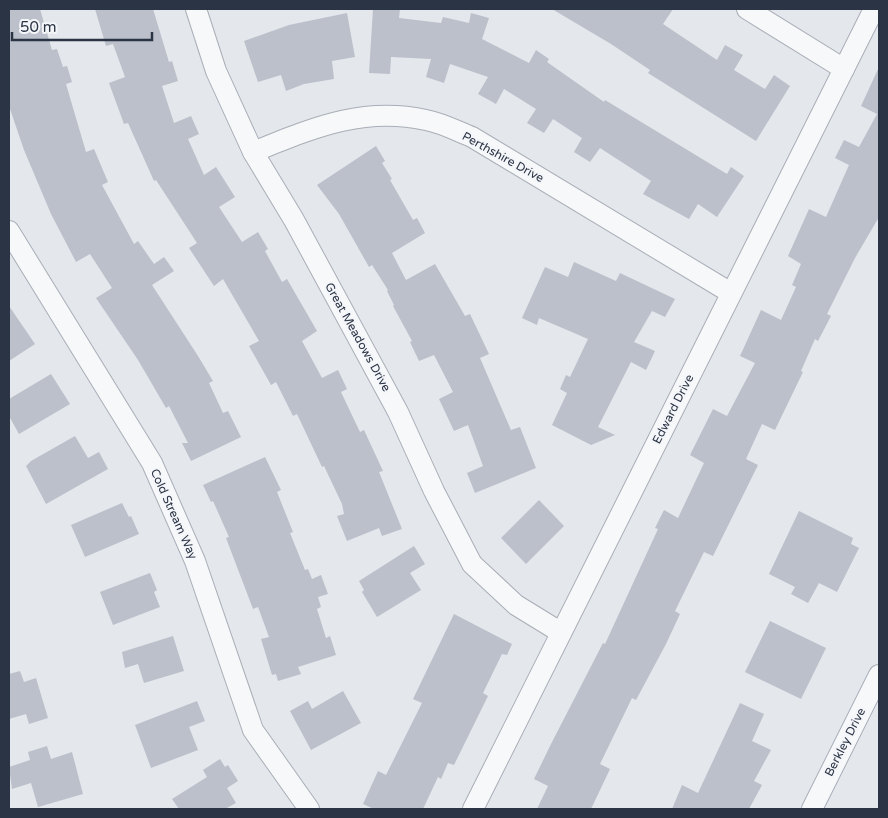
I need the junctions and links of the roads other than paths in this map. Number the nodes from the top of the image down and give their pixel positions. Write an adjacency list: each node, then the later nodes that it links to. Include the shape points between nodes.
1 (196, 9): 5 (street, Great Meadows Drive, via 216,70)
2 (747, 9): 4 (street)
3 (874, 9): 4 (street, Edward Drive)
4 (844, 68): 7 (street, Edward Drive)
5 (253, 152): 7 (street, Perthshire Drive, via 329,123 378,115 426,120 472,137); 8 (street, Great Meadows Drive, via 294,220 398,412 472,564 516,605)
6 (9, 231): 10 (street, Cold Stream Way, via 152,463 195,561 252,730)
7 (731, 293): 8 (street, Edward Drive)
8 (560, 632): 11 (street, Edward Drive)
9 (879, 675): 12 (street, Berkley Drive)
10 (309, 809)
11 (473, 809)
12 (812, 809)

